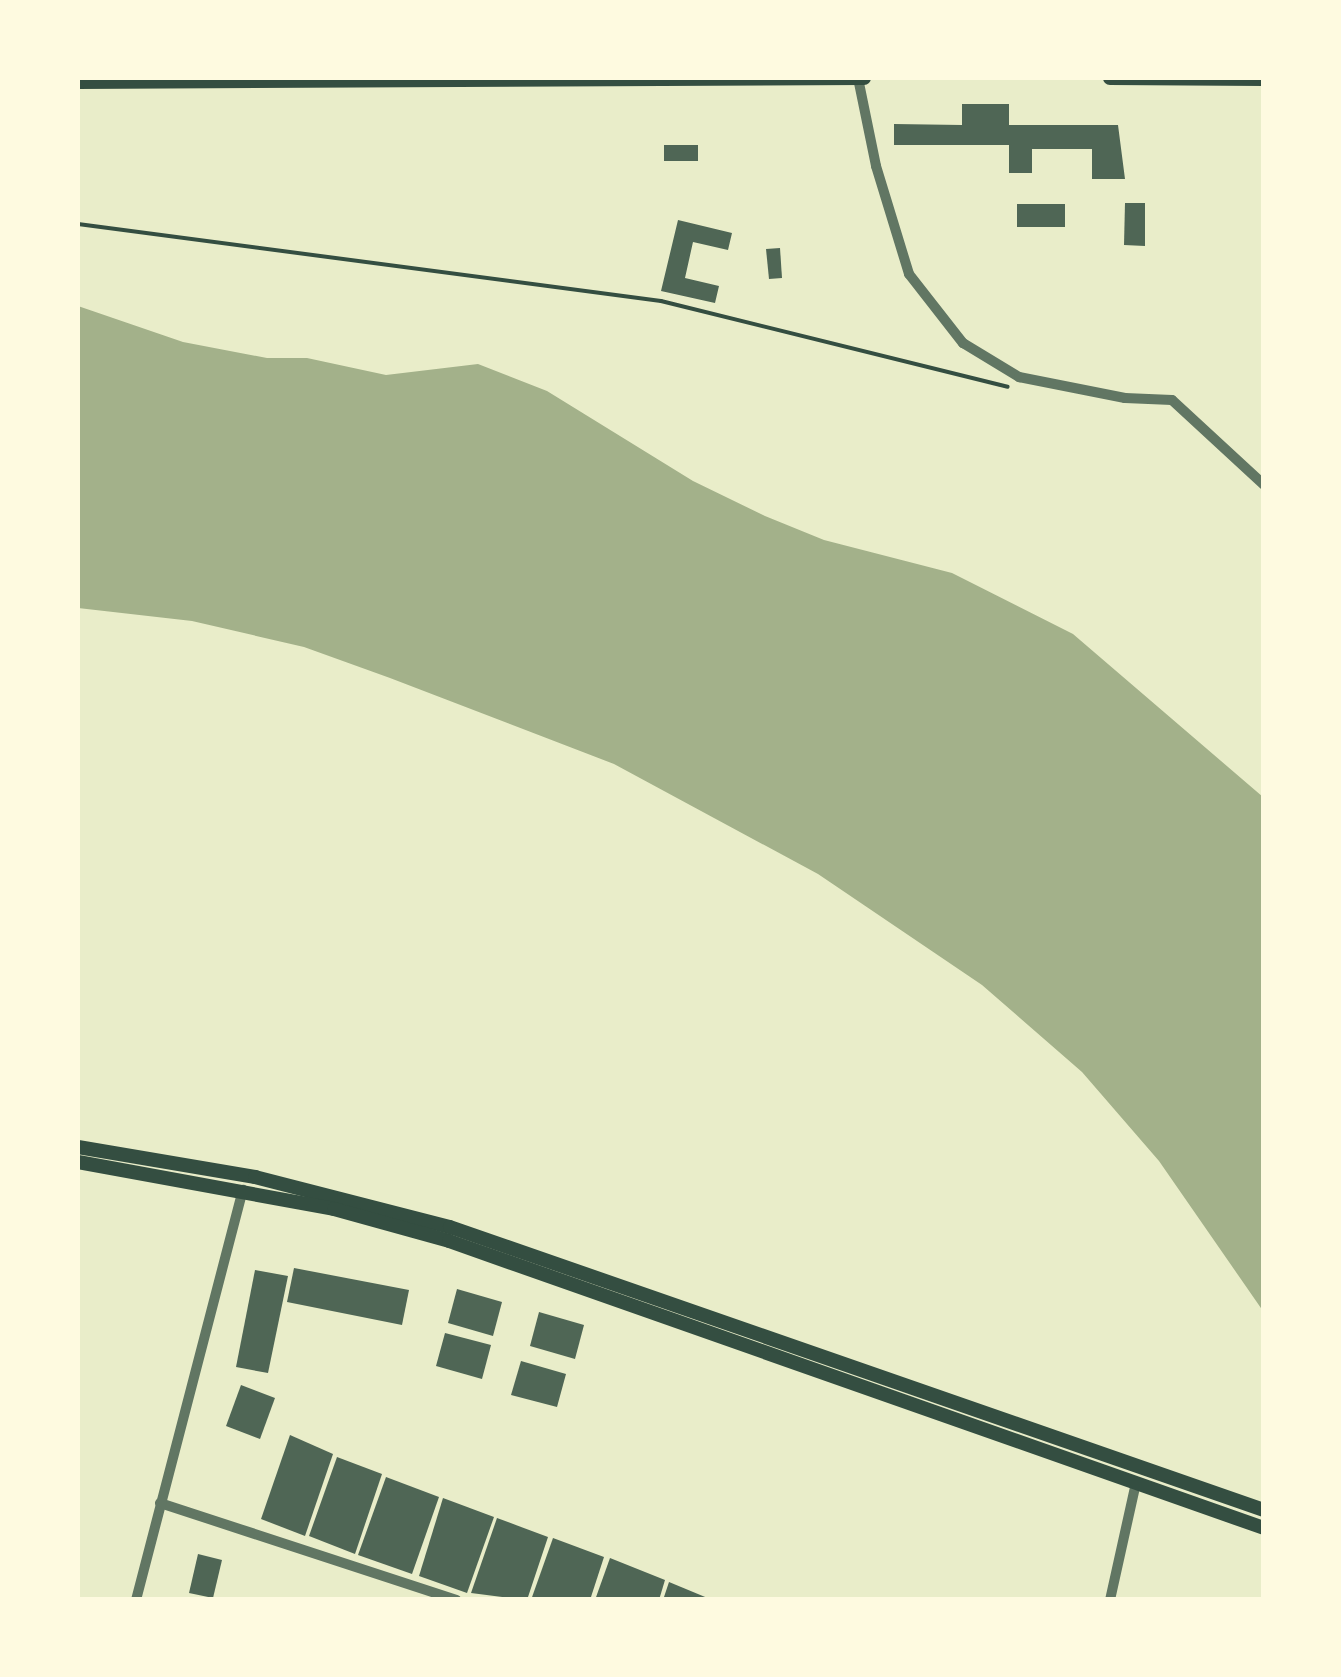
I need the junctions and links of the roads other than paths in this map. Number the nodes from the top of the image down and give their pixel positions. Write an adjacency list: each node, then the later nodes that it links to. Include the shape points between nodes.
1 (655, 78): 2 (main road); 8 (main road)
2 (837, 78): 3 (main road)
3 (861, 78): 10 (street, via 876,166 909,274 963,342 1019,377 1124,398 1172,400)
4 (1110, 78): 5 (main road)
5 (1128, 78): 7 (main road)
6 (288, 79): 8 (main road); 9 (main road)
7 (1264, 79)
8 (465, 80)
9 (78, 82)
10 (1264, 485)
11 (78, 1147): 16 (main road, via 255,1177 450,1227)
12 (78, 1162): 13 (main road)
13 (243, 1190): 14 (main road, via 450,1241); 15 (street)
14 (1136, 1483): 17 (main road); 20 (street)
15 (160, 1504): 18 (street); 19 (street)
16 (1264, 1510)
17 (1264, 1528)
18 (136, 1600)
19 (457, 1600)
20 (1110, 1600)

